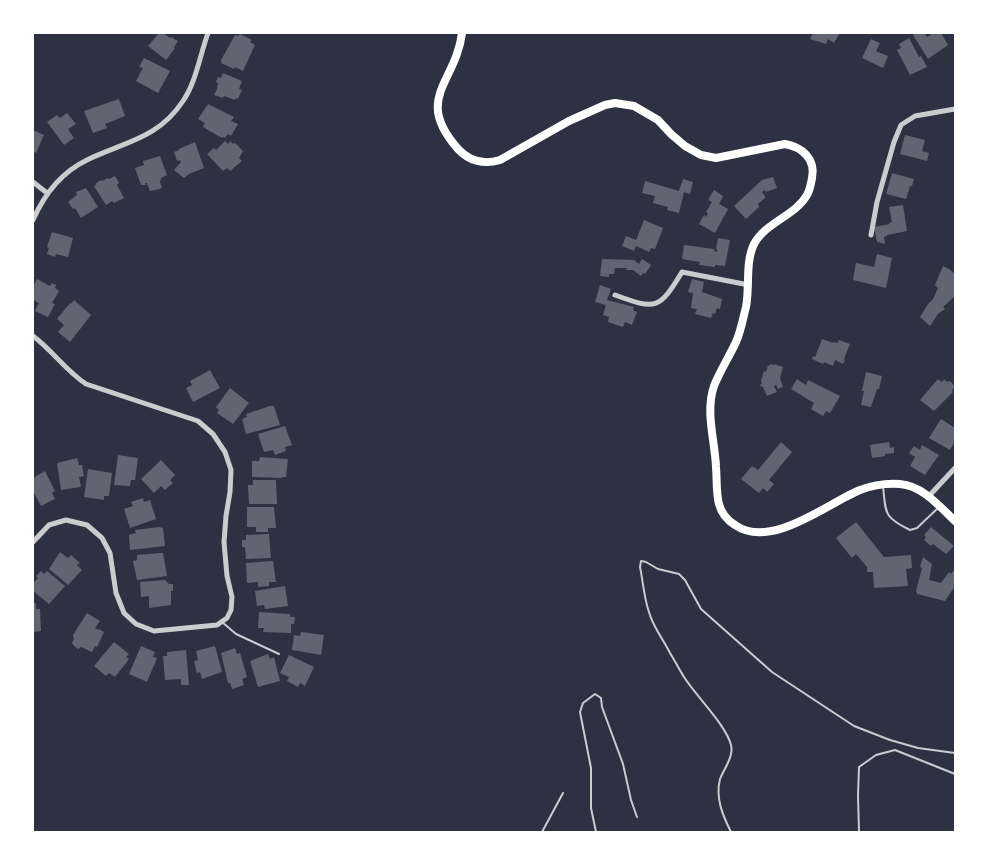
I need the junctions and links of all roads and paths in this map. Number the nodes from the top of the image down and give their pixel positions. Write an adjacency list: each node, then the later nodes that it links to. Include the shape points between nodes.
1 (208, 33): 5 (street, via 183,102 172,115 137,141 86,161 67,173)
2 (462, 33): 8 (main road, via 459,51 438,99 438,113 450,140 463,154 482,163 500,160 569,121 615,103 634,105 701,155 716,158 785,144 802,150 810,160 813,174 807,196 754,244)
3 (955, 108): 7 (street, via 915,116 901,125)
4 (33, 182): 5 (street)
5 (48, 193): 6 (street)
6 (33, 220)
7 (871, 235)
8 (748, 285): 9 (street, via 682,272 663,300 652,304 639,304); 12 (main road, via 738,339 718,376 710,406 722,512 742,530 768,532 795,523 860,490)
9 (615, 295)
10 (33, 336): 17 (street, via 86,384 198,421 225,452 231,470 224,542 232,597 231,610)
11 (955, 468): 13 (street)
12 (882, 484): 13 (main road, via 914,487); 14 (lane, via 886,514 910,530)
13 (929, 495): 14 (main road)
14 (940, 506): 15 (main road)
15 (955, 521)
16 (33, 542): 17 (street, via 50,525 66,520 87,525 102,538 110,553 116,593 124,613 136,624 154,631)
17 (222, 622): 18 (lane, via 236,634)
18 (279, 654)
19 (955, 753): 25 (lane, via 918,748 854,726 772,672 701,609 679,574 641,561 648,611 656,631 682,675 719,722 733,749 720,781 719,801)
20 (955, 774): 26 (lane, via 895,750 876,754 859,767)
21 (563, 793): 23 (lane)
22 (637, 817): 24 (lane, via 601,698 595,694 583,703 580,712 591,768 591,808)
23 (542, 832)
24 (596, 832)
25 (731, 832)
26 (859, 832)

